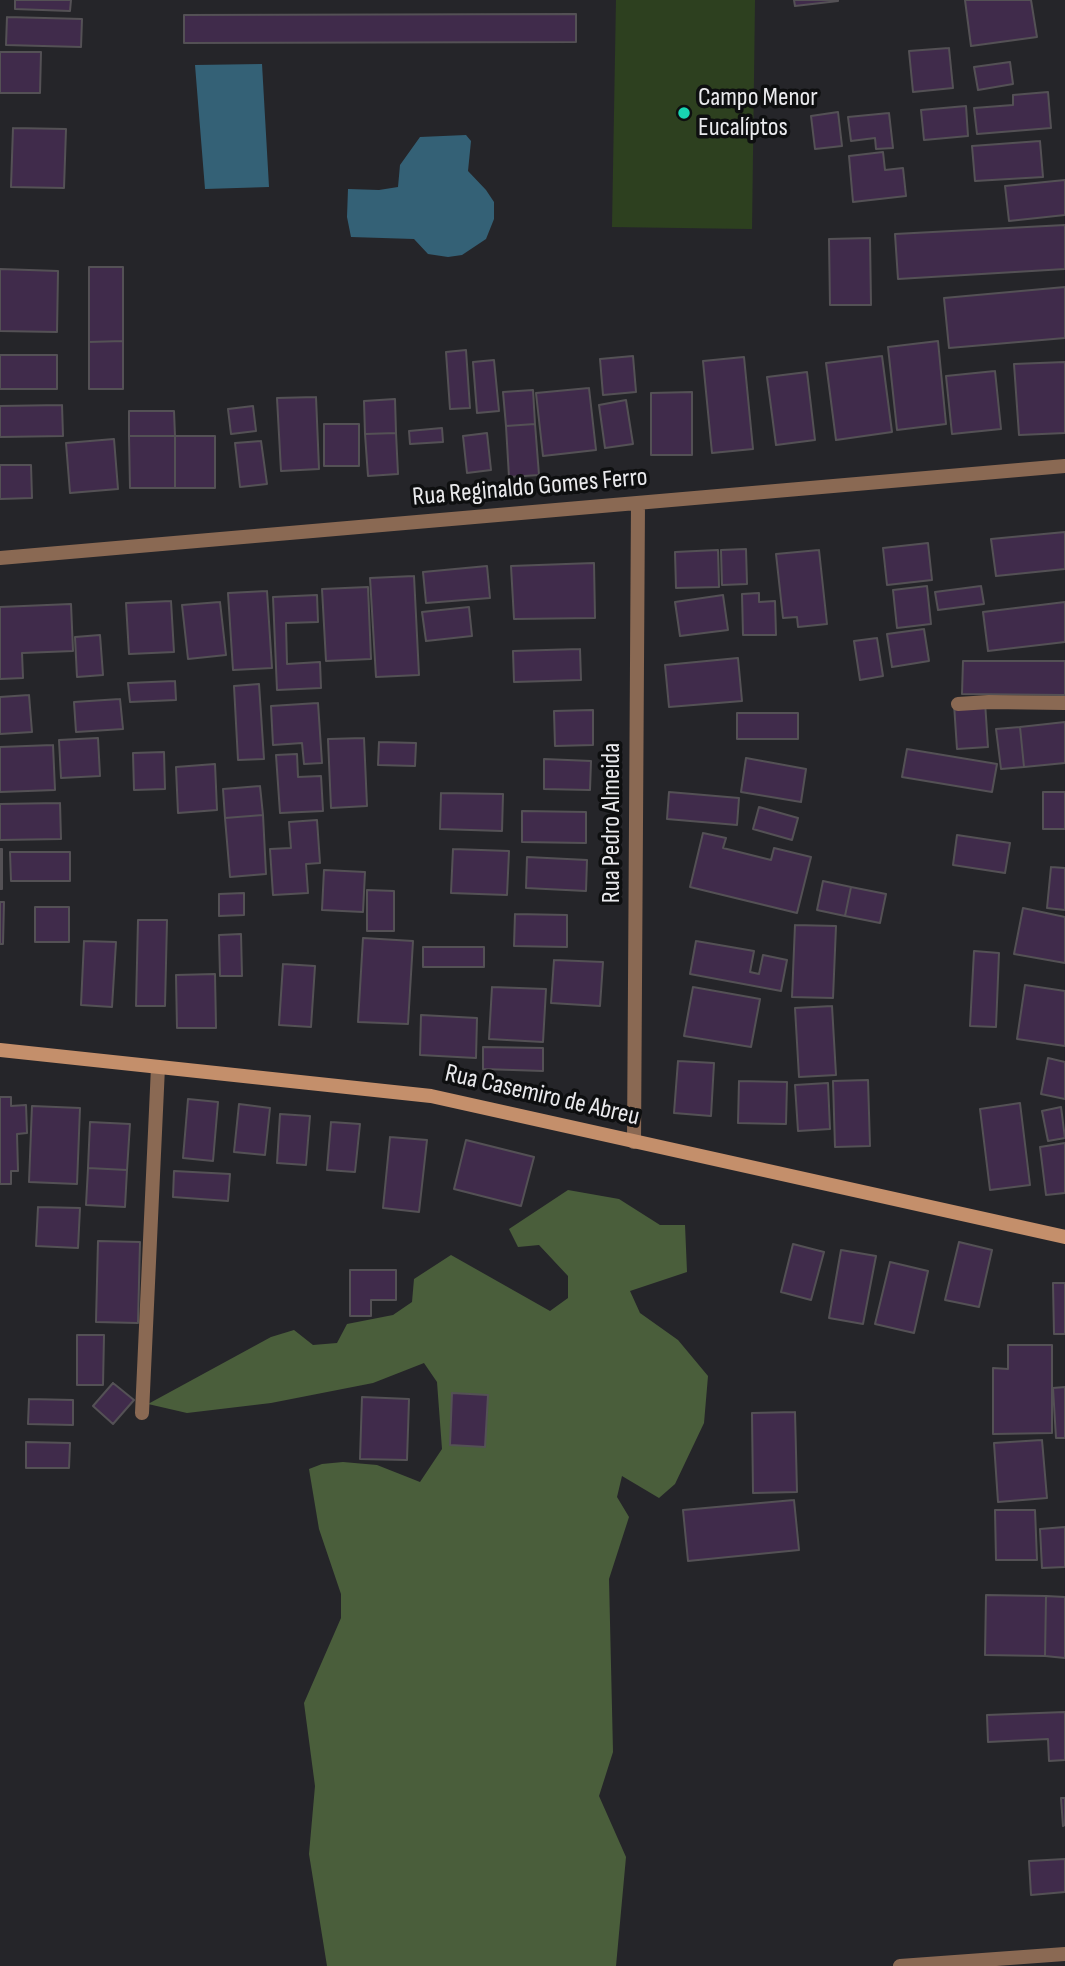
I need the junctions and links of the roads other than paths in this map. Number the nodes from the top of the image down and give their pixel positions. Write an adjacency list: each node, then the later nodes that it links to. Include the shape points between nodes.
1 (1065, 466): 2 (street, Rua Reginaldo Gomes Ferro)
2 (638, 503): 3 (street, Rua Reginaldo Gomes Ferro); 8 (street, Rua Pedro Almeida)
3 (0, 558)
4 (1065, 703): 5 (street)
5 (958, 704)
6 (0, 1050): 7 (street, Rua Casemiro de Abreu)
7 (158, 1067): 8 (street, Rua Casemiro de Abreu, via 431,1096); 10 (street)
8 (634, 1142): 9 (street, Rua Casemiro de Abreu)
9 (1065, 1237)
10 (142, 1413)
11 (1065, 1954): 12 (street)
12 (900, 1966)

